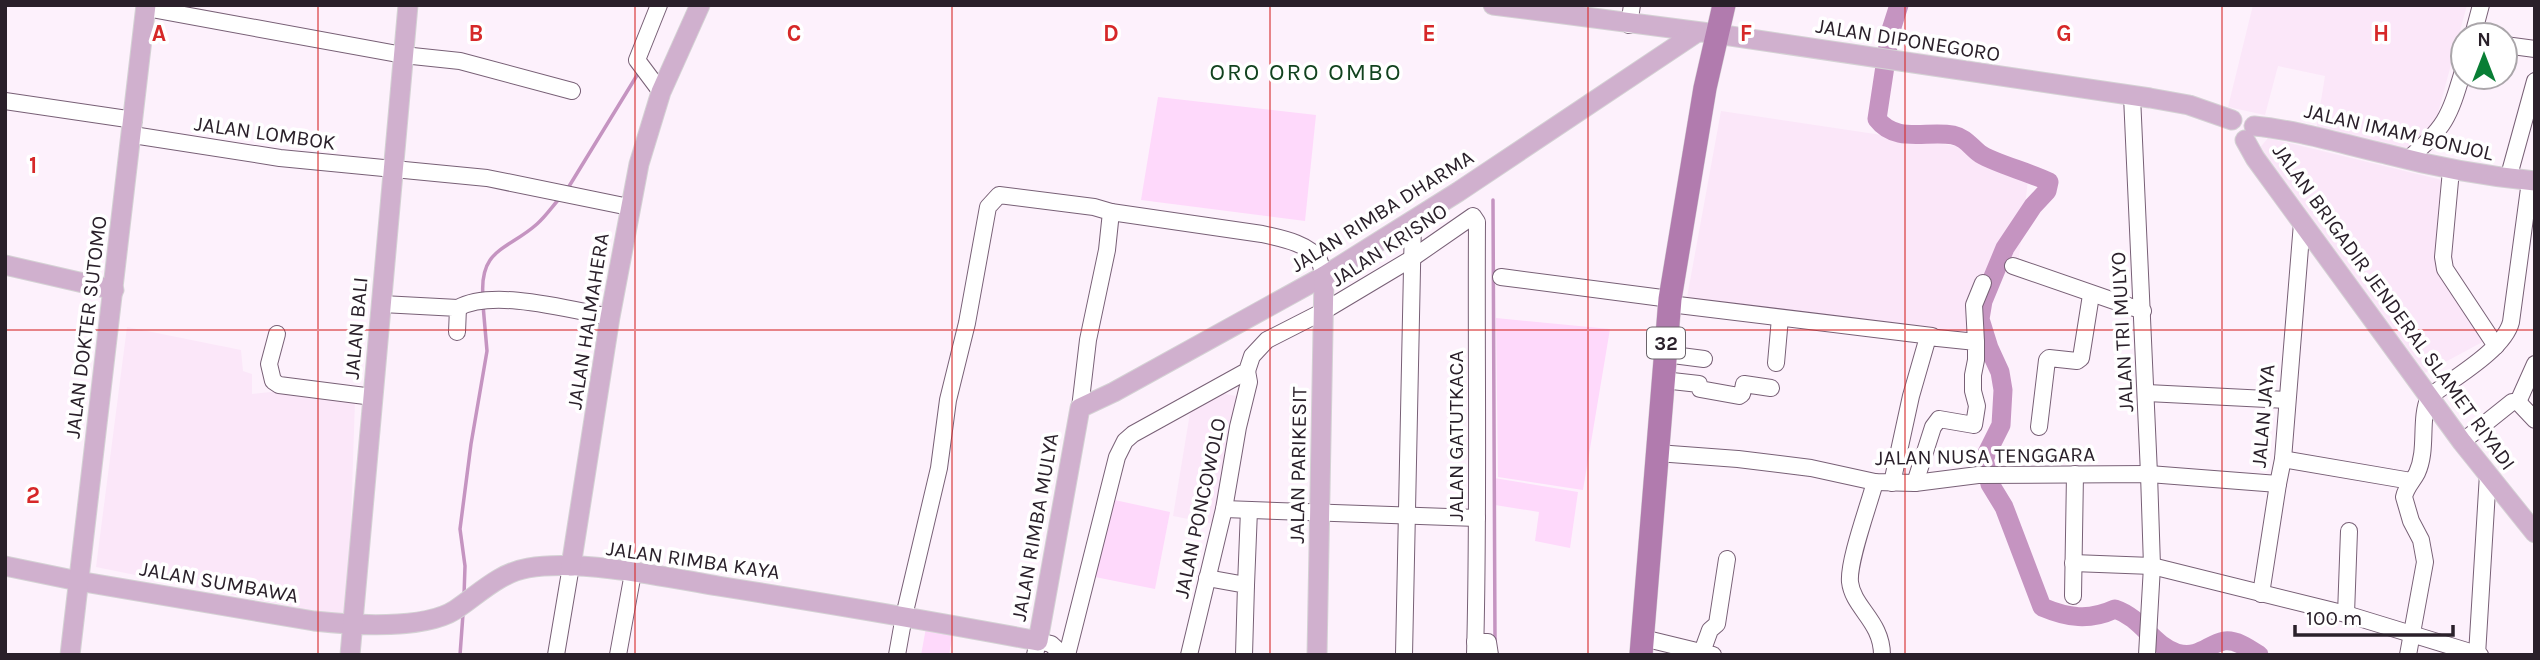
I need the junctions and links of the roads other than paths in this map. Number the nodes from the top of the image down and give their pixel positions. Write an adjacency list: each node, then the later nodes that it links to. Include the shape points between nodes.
1 (408, 5): 10 (main road, JALAN BALI)
2 (659, 5): 14 (street, via 638,54 642,68)
3 (701, 5): 14 (main road, JALAN HALMAHERA)
4 (1493, 5): 7 (main road, JALAN DIPONEGORO)
5 (1724, 5): 9 (highway, 32)
6 (146, 7): 10 (street); 18 (main road, JALAN DOKTER SUTOMO)
7 (1521, 8): 8 (main road, JALAN DIPONEGORO)
8 (1630, 15): 9 (main road, JALAN DIPONEGORO)
9 (1707, 34): 15 (main road, JALAN DIPONEGORO); 28 (main road, JALAN RIMBA DHARMA, via 1659,59); 38 (highway, 32)
10 (403, 54): 12 (street, via 460,61); 22 (main road, JALAN BALI)
11 (2535, 81): 23 (street)
12 (572, 91)
13 (2457, 91): 20 (street, via 2444,124)
14 (661, 92): 25 (main road, JALAN HALMAHERA)
15 (2132, 96): 17 (main road, JALAN DIPONEGORO, via 2189,105); 42 (street, JALAN TRI MULYO)
16 (5, 101): 18 (street, JALAN LOMBOK)
17 (2232, 120): 19 (main road, JALAN BRIGADIR JENDERAL SLAMET RIYADI, via 2232,136)
18 (133, 127): 22 (street, JALAN LOMBOK, via 280,158); 36 (main road, JALAN DOKTER SUTOMO)
19 (2249, 133): 20 (main road, JALAN IMAM BONJOL, via 2295,132); 29 (main road, JALAN BRIGADIR JENDERAL SLAMET RIYADI)
20 (2407, 160): 21 (main road, JALAN IMAM BONJOL)
21 (2451, 170): 23 (main road, JALAN IMAM BONJOL); 49 (street, via 2445,269)
22 (393, 171): 25 (street, JALAN LOMBOK, via 487,178); 39 (main road, JALAN BALI)
23 (2508, 179): 24 (main road, JALAN IMAM BONJOL)
24 (2532, 181): 49 (street, via 2511,322)
25 (629, 207): 43 (main road, JALAN HALMAHERA)
26 (1111, 212): 33 (street, via 1283,239 1313,253); 62 (street); 94 (street, via 1011,195 999,195 988,208 948,400 939,468)
27 (1475, 218): 30 (street, JALAN KRISNO, via 1471,216); 79 (street, JALAN GATUTKACA)
28 (1413, 219): 30 (street); 33 (main road, JALAN RIMBA DHARMA)
29 (2302, 223): 59 (main road, JALAN BRIGADIR JENDERAL SLAMET RIYADI); 60 (street, JALAN JAYA)
30 (1410, 259): 41 (street, JALAN KRISNO); 78 (street)
31 (5, 265): 36 (main road)
32 (2013, 267): 37 (street)
33 (1324, 276): 41 (main road, JALAN PARIKESIT); 62 (main road, JALAN RIMBA DHARMA)
34 (1501, 277): 38 (street)
35 (1983, 283): 48 (street, via 1974,305)
36 (114, 290): 89 (main road, JALAN DOKTER SUTOMO)
37 (2091, 295): 42 (street); 64 (street, via 2081,358 2047,360)
38 (1670, 302): 44 (street); 50 (highway, 32)
39 (382, 304): 40 (street); 58 (main road, JALAN BALI)
40 (458, 308): 43 (street, via 484,300 512,301); 45 (street)
41 (1324, 311): 54 (street, JALAN KRISNO, via 1267,340 1252,356); 77 (main road, JALAN PARIKESIT)
42 (2143, 311): 57 (street, JALAN TRI MULYO)
43 (610, 317): 85 (main road, JALAN HALMAHERA)
44 (1780, 318): 47 (street); 52 (street)
45 (457, 332)
46 (277, 334): 58 (street, via 269,364 273,381 279,385)
47 (1932, 336): 48 (street); 72 (street)
48 (1976, 342): 73 (street, via 1974,425 1939,419)
49 (2496, 345): 59 (street)
50 (1665, 354): 51 (street); 55 (highway, 32)
51 (1704, 359)
52 (1776, 363)
53 (2535, 364): 61 (street)
54 (1247, 372): 75 (street, JALAN PONCOWOLO, via 1249,382); 108 (street, via 1125,441)
55 (1663, 380): 56 (street, via 1699,384 1700,389 1739,396 1744,384); 66 (highway, 32)
56 (1770, 388)
57 (2147, 393): 60 (street); 69 (street, JALAN TRI MULYO)
58 (373, 397): 95 (main road, JALAN BALI)
59 (2429, 397): 65 (main road, JALAN BRIGADIR JENDERAL SLAMET RIYADI); 71 (street, via 2423,409 2420,463)
60 (2287, 400): 67 (street, JALAN JAYA)
61 (2518, 402): 63 (street); 65 (street)
62 (1080, 408): 98 (main road, JALAN RIMBA MULYA)
63 (2535, 420)
64 (2039, 428)
65 (2462, 442): 70 (main road, JALAN BRIGADIR JENDERAL SLAMET RIYADI)
66 (1657, 453): 72 (street, JALAN NUSA TENGGARA, via 1811,468); 97 (highway, 32)
67 (2283, 459): 71 (street); 74 (street, JALAN JAYA)
68 (2075, 474): 69 (street, JALAN NUSA TENGGARA); 73 (street, JALAN NUSA TENGGARA, via 1985,475); 83 (street)
69 (2150, 474): 74 (street, JALAN JAYA); 86 (street, JALAN TRI MULYO)
70 (2488, 474): 81 (main road, JALAN BRIGADIR JENDERAL SLAMET RIYADI); 102 (street)
71 (2411, 481): 96 (street, via 2404,497 2425,562)
72 (1884, 482): 73 (street, JALAN NUSA TENGGARA); 114 (street, via 1852,565 1850,582 1881,638)
73 (1914, 483)
74 (2278, 484): 91 (street)
75 (1224, 509): 76 (street); 88 (street, JALAN PONCOWOLO)
76 (1249, 510): 77 (street); 90 (street)
77 (1319, 513): 78 (street); 111 (main road, JALAN PARIKESIT)
78 (1407, 516): 79 (street); 112 (street)
79 (1477, 518): 99 (street, JALAN GATUTKACA)
80 (2349, 531): 93 (street)
81 (2535, 533)
82 (1727, 559): 101 (street, via 1717,624 1710,630)
83 (2073, 563): 86 (street); 92 (street)
84 (5, 566): 89 (main road, JALAN SUMBAWA)
85 (571, 566): 87 (main road, JALAN RIMBA KAYA); 95 (main road, JALAN RIMBA KAYA, via 528,568 504,576 438,618); 105 (street, JALAN HALMAHERA)
86 (2151, 566): 91 (street); 100 (street, JALAN TRI MULYO)
87 (633, 573): 94 (main road, JALAN RIMBA KAYA); 106 (street)
88 (1207, 578): 90 (street); 109 (street, JALAN PONCOWOLO)
89 (78, 581): 95 (main road, JALAN SUMBAWA); 103 (main road, JALAN DOKTER SUTOMO)
90 (1246, 585): 110 (street)
91 (2261, 594): 93 (street)
92 (2073, 596)
93 (2346, 614): 96 (street)
94 (904, 616): 98 (main road, JALAN RIMBA KAYA); 107 (street)
95 (352, 625): 104 (main road, JALAN BALI)
96 (2416, 635): 102 (street); 115 (street)
97 (1642, 646): 101 (street)
98 (1037, 648): 108 (street, via 1051,644)
99 (1475, 648): 113 (street, via 1488,642)
100 (2148, 648)
101 (1707, 653)
102 (2478, 654)
103 (70, 655)
104 (350, 655)
105 (556, 655)
106 (618, 655)
107 (897, 655)
108 (1065, 655)
109 (1189, 655)
110 (1244, 655)
111 (1317, 655)
112 (1404, 655)
113 (1490, 655)
114 (1882, 655)
115 (2407, 655)

